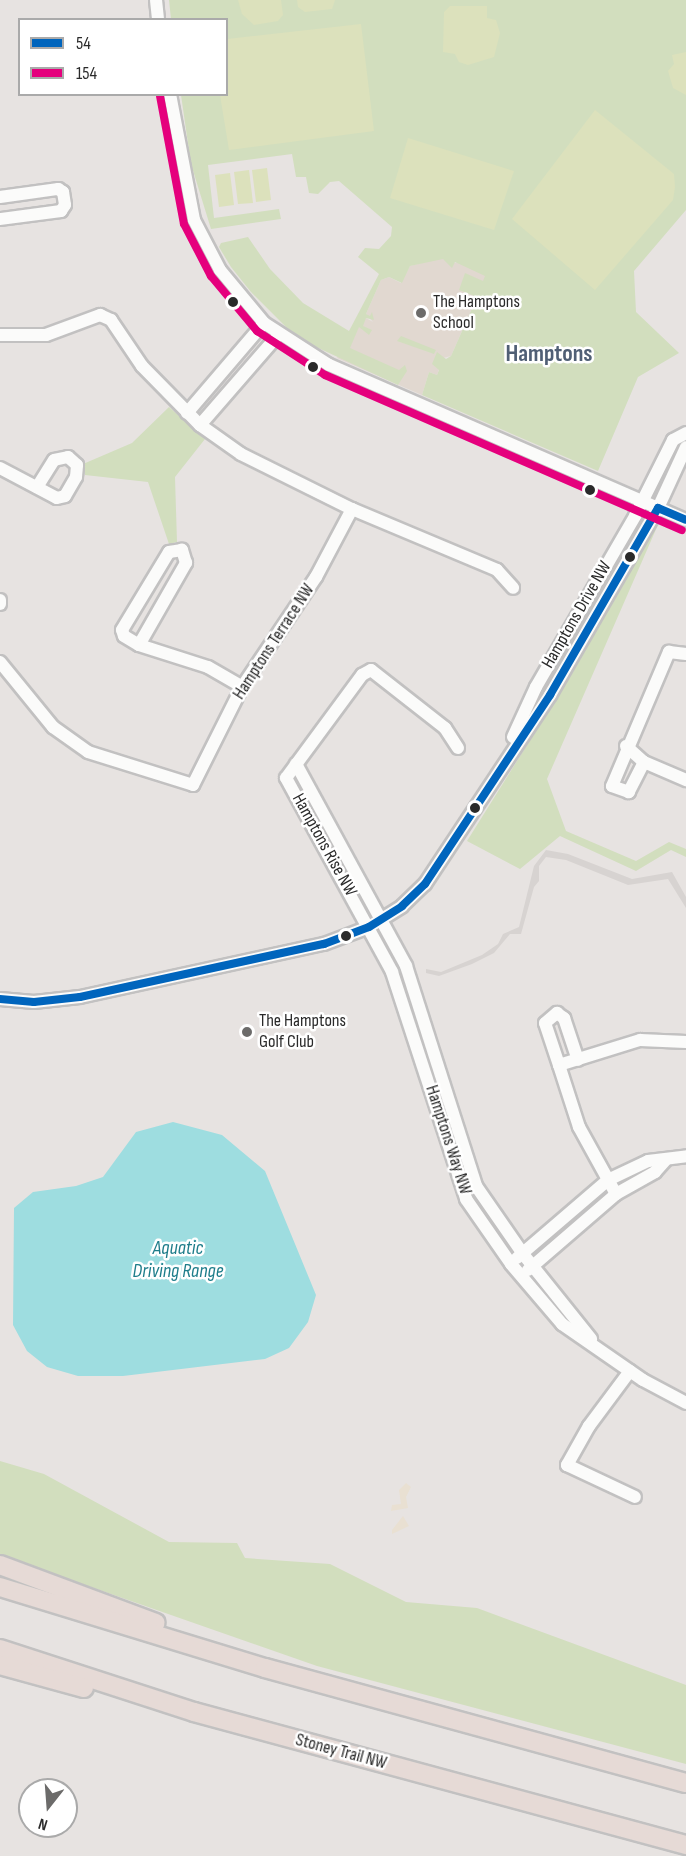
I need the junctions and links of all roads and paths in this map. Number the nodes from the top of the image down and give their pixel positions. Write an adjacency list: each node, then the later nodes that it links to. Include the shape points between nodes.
1 (156, 0): 2 (street)
2 (158, 18)
3 (170, 96): 6 (street, via 194,220 220,270)
4 (0, 197): 5 (street, via 58,189 63,192 65,206 60,211)
5 (0, 219)
6 (264, 323): 7 (street); 9 (street)
7 (279, 334): 10 (street); 15 (street, via 347,373)
8 (0, 335): 9 (street, via 46,335 100,315 111,320 141,366)
9 (188, 413): 10 (street)
10 (200, 424): 16 (street, via 241,454)
11 (686, 433): 15 (street, Hamptons Drive NW, via 673,440)
12 (686, 447): 17 (street, Hamptons Drive NW)
13 (0, 468): 14 (street)
14 (37, 487)
15 (642, 502): 17 (street); 27 (street, Hamptons Drive NW, via 536,687)
16 (352, 508): 19 (street, via 497,570); 23 (street, Hamptons Terrace NW, via 316,578)
17 (658, 508): 18 (street); 27 (street, Hamptons Drive NW, via 550,695)
18 (686, 520)
19 (513, 588)
20 (139, 645): 20 (street, via 186,563 182,550 169,552 122,630 124,636); 23 (street, via 208,667)
21 (686, 654): 24 (street, via 669,652)
22 (0, 662): 23 (street, Hamptons Terrace NW, via 53,727 88,752 193,785)
23 (242, 687)
24 (626, 746): 26 (street); 26 (street, via 611,782 616,790 632,788)
25 (458, 748): 28 (street, Hamptons Rise NW, via 445,728 371,670 362,675)
26 (644, 762): 29 (street)
27 (502, 763): 32 (street, Hamptons Drive NW, via 425,884)
28 (296, 764): 30 (street, Hamptons Rise NW); 31 (street, Hamptons Rise NW, via 286,778)
29 (686, 780)
30 (341, 841): 31 (street); 32 (street, Hamptons Rise NW)
31 (327, 848): 33 (street, Hamptons Rise NW)
32 (383, 919): 33 (street, Hamptons Drive NW); 38 (street, Hamptons Way NW, via 406,966)
33 (369, 927): 34 (street, Hamptons Drive NW, via 324,944 80,998 34,1002); 38 (street, Hamptons Way NW, via 392,972)
34 (0, 999)
35 (686, 1042): 36 (street, via 640,1040)
36 (578, 1060): 37 (street); 37 (street, via 564,1018 557,1013 545,1023)
37 (559, 1065): 41 (street, via 579,1127)
38 (442, 1103): 43 (street, Hamptons Way NW, via 476,1186); 44 (street, Hamptons Way NW, via 466,1200)
39 (686, 1156): 40 (street)
40 (665, 1161): 41 (street, via 648,1161); 42 (street, via 655,1172)
41 (608, 1180): 42 (street); 43 (street)
42 (616, 1194): 45 (street)
43 (523, 1254): 44 (street); 45 (street, Hamptons Way NW)
44 (511, 1264): 46 (street, Hamptons Way NW)
45 (533, 1266): 46 (street); 47 (street, Hamptons Way NW)
46 (520, 1276): 47 (street, Hamptons Way NW, via 562,1324)
47 (599, 1350): 48 (street, Hamptons Way NW)
48 (630, 1371): 49 (street, Hamptons Way NW); 50 (street, via 589,1426 567,1465)
49 (686, 1403)
50 (635, 1497)
51 (0, 1565): 55 (highway, via 251,1655)
52 (0, 1587): 55 (highway)
53 (0, 1649): 56 (highway, Stoney Trail NW)
54 (0, 1665): 56 (highway, via 146,1704)
55 (268, 1669): 57 (highway)
56 (194, 1712): 58 (highway, Stoney Trail NW)
57 (686, 1783)
58 (508, 1797): 59 (highway, Stoney Trail NW); 60 (highway, via 610,1836)
59 (686, 1845)
60 (686, 1856)

